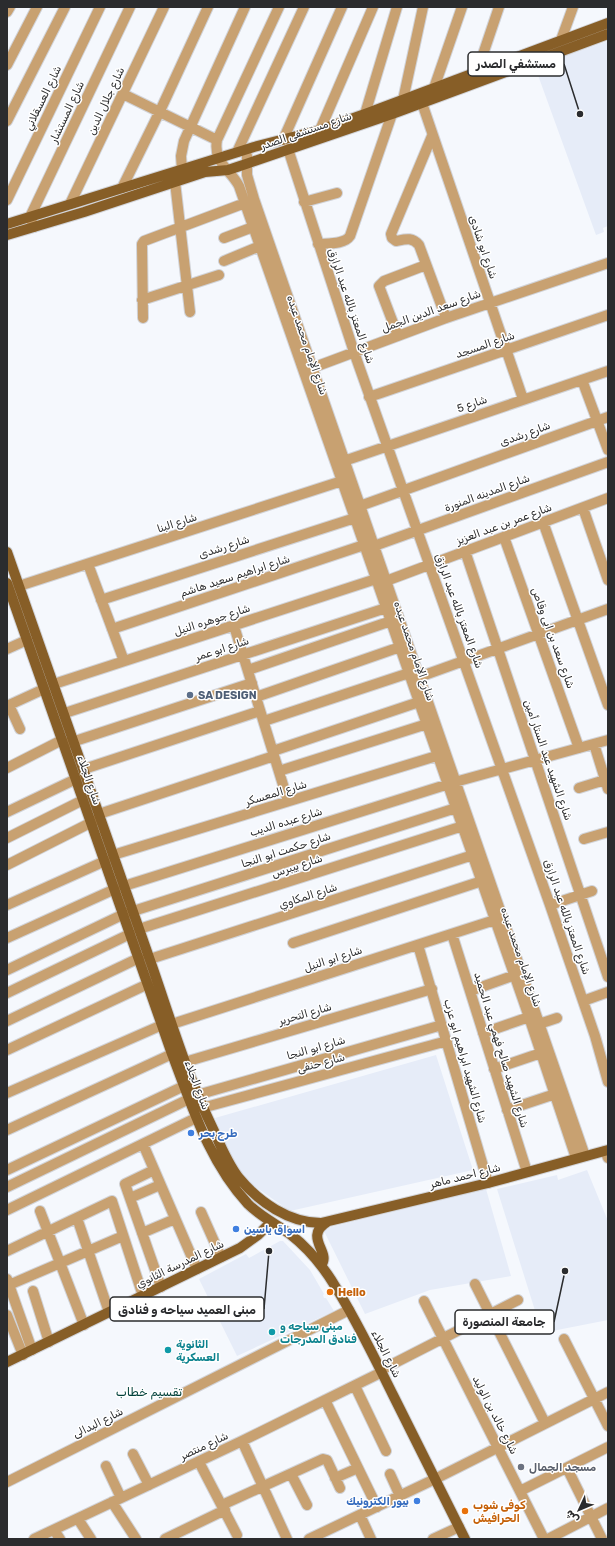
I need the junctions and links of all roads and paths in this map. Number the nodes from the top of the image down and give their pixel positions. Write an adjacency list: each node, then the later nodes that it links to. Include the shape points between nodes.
1 (10, 7): 18 (street)
2 (37, 7): 22 (street)
3 (65, 7): 31 (street)
4 (100, 7): 48 (street, شارع العسقلاني)
5 (130, 7): 52 (street, شارع المستشار)
6 (164, 7): 25 (street, شارع جلال الدين)
7 (208, 7): 28 (street)
8 (245, 7): 32 (street)
9 (279, 7): 35 (street)
10 (304, 7): 37 (street)
11 (342, 7): 36 (street)
12 (373, 7): 33 (street)
13 (397, 7): 29 (street)
14 (423, 7): 26 (street)
15 (462, 7): 24 (street)
16 (499, 7): 23 (street)
17 (572, 7): 21 (street)
18 (7, 12)
19 (608, 22): 21 (main road, شارع مستشفى الصدر)
20 (608, 34): 27 (main road, شارع مستشفى الصدر)
21 (561, 40): 23 (main road, شارع مستشفى الصدر)
22 (7, 65)
23 (477, 72): 24 (main road, شارع مستشفى الصدر)
24 (434, 88): 26 (main road, شارع مستشفى الصدر)
25 (123, 94): 28 (street); 51 (street, شارع جلال الدين)
26 (402, 100): 29 (main road, شارع مستشفى الصدر)
27 (422, 103): 30 (main road, شارع مستشفى الصدر); 34 (street, شارع ابو شادى)
28 (160, 111): 32 (street); 46 (street)
29 (365, 114): 33 (main road, شارع مستشفى الصدر)
30 (392, 114): 36 (main road, شارع مستشفى الصدر); 58 (street, via 350,236 343,241)
31 (7, 121)
32 (191, 126): 35 (street); 42 (street, via 184,141)
33 (320, 130): 36 (main road, شارع مستشفى الصدر)
34 (432, 136): 62 (street, via 391,234 396,241 414,240 419,245); 66 (street, شارع ابو شادى)
35 (217, 140): 38 (street)
36 (285, 145): 37 (main road, شارع مستشفى الصدر); 39 (main road, شارع مستشفى الصدر); 49 (street, شارع المعتز بالله عبد الرازق)
37 (246, 150): 38 (main road, شارع مستشفى الصدر); 39 (main road); 40 (street, شارع الإمام محمد عبده)
38 (218, 158): 41 (main road, شارع مستشفى الصدر); 43 (street, شارع الإمام محمد عبده)
39 (257, 160): 40 (main road, شارع مستشفى الصدر)
40 (246, 164): 43 (main road, شارع مستشفى الصدر); 45 (street, شارع الإمام محمد عبده)
41 (209, 166): 42 (main road, شارع مستشفى الصدر); 43 (main road, شارع مستشفى الصدر); 44 (main road, شارع مستشفى الصدر)
42 (182, 170): 46 (main road, شارع مستشفى الصدر)
43 (228, 170): 45 (street, شارع الإمام محمد عبده)
44 (175, 182): 52 (main road, شارع مستشفى الصدر); 54 (street)
45 (244, 185): 50 (street, شارع الإمام محمد عبده); 74 (street, شارع الإمام محمد عبده)
46 (122, 188): 51 (main road, شارع مستشفى الصدر)
47 (337, 193): 49 (street)
48 (7, 200)
49 (304, 202): 58 (street, شارع المعتز بالله عبد الرازق)
50 (245, 203): 54 (street); 55 (street, شارع الإمام محمد عبده)
51 (70, 204): 52 (main road, شارع مستشفى الصدر)
52 (32, 222): 53 (main road, شارع مستشفى الصدر); 56 (main road, شارع مستشفى الصدر)
53 (7, 224)
54 (181, 226): 64 (street); 65 (street, via 145,240 142,244)
55 (253, 227): 57 (street); 59 (street, شارع الإمام محمد عبده)
56 (7, 235)
57 (224, 238)
58 (318, 244): 73 (street, شارع المعتز بالله عبد الرازق)
59 (260, 246): 60 (street); 85 (street, شارع الإمام محمد عبده)
60 (224, 261)
61 (608, 263): 66 (street, شارع سعد الدين الجمل)
62 (426, 264): 70 (street); 71 (street, via 384,281 379,286)
63 (219, 275): 64 (street)
64 (187, 286): 65 (street); 67 (street)
65 (142, 300): 69 (street)
66 (490, 302): 70 (street, شارع سعد الدين الجمل); 72 (street, شارع ابو شادى)
67 (190, 312)
68 (608, 315): 72 (street, شارع المسجد)
69 (142, 318)
70 (446, 318): 71 (street, شارع سعد الدين الجمل)
71 (398, 336): 73 (street, شارع سعد الدين الجمل)
72 (506, 350): 77 (street, شارع المسجد); 78 (street, شارع ابو شادى)
73 (354, 352): 74 (street, شارع سعد الدين الجمل); 77 (street, شارع المعتز بالله عبد الرازق)
74 (312, 368): 83 (street, شارع الإمام محمد عبده)
75 (608, 371): 76 (street, شارع 5)
76 (582, 380): 78 (street, شارع 5); 80 (street)
77 (369, 397): 81 (street, شارع المعتز بالله عبد الرازق)
78 (523, 400): 81 (street, شارع 5)
79 (608, 417): 80 (street, شارع رشدى)
80 (597, 421): 82 (street); 86 (street, شارع رشدى)
81 (387, 446): 83 (street, شارع 5); 86 (street, شارع المعتز بالله عبد الرازق)
82 (608, 450)
83 (344, 461): 87 (street, شارع الإمام محمد عبده)
84 (608, 462): 93 (street, شارع المدينه المنورة)
85 (342, 481): 87 (street, شارع الإمام محمد عبده); 98 (street, شارع البنا)
86 (403, 491): 89 (street, شارع رشدى); 93 (street, شارع المعتز بالله عبد الرازق)
87 (352, 495): 89 (street, شارع الإمام محمد عبده); 91 (street, شارع الإمام محمد عبده)
88 (608, 498): 90 (street, شارع عمر بن عبد العزيز)
89 (360, 506): 95 (street, شارع الإمام محمد عبده)
90 (583, 508): 92 (street, شارع عمر بن عبد العزيز); 102 (street)
91 (355, 518): 95 (street, شارع الإمام محمد عبده); 105 (street, شارع رشدى)
92 (543, 522): 94 (street, شارع عمر بن عبد العزيز); 109 (street)
93 (418, 530): 95 (street, شارع المدينه المنورة); 99 (street, شارع المعتز بالله عبد الرازق)
94 (504, 537): 96 (street, شارع عمر بن عبد العزيز); 113 (street, شارع سعد بن ابى وقاص)
95 (369, 546): 101 (street, شارع الإمام محمد عبده); 112 (street, شارع ابراهيم سعيد هاشم)
96 (465, 551): 99 (street, شارع عمر بن عبد العزيز); 116 (street, شارع الشهيد عبد الستار أمين)
97 (7, 552): 100 (main road, شارع الجلاء)
98 (88, 564): 104 (street, شارع البنا); 105 (street)
99 (429, 564): 101 (street, شارع عمر بن عبد العزيز); 120 (street, شارع المعتز بالله عبد الرازق)
100 (10, 573): 104 (main road, شارع الجلاء)
101 (381, 580): 107 (street, شارع الإمام محمد عبده); 111 (street, شارع جوهره النيل); 122 (street, شارع الإمام محمد عبده)
102 (608, 580)
103 (7, 583): 106 (main road, شارع الجلاء)
104 (19, 586): 124 (main road, شارع الجلاء)
105 (101, 600): 112 (street)
106 (11, 604): 114 (main road, شارع الجلاء)
107 (386, 608): 110 (street, شارع الإمام محمد عبده); 118 (street, شارع ابو عمر)
108 (608, 609): 109 (street)
109 (578, 620): 113 (street); 128 (street)
110 (391, 621): 115 (street, شارع الإمام محمد عبده); 121 (street)
111 (234, 626): 118 (street); 119 (street, شارع جوهره النيل)
112 (112, 629): 119 (street)
113 (539, 634): 116 (street); 139 (street, شارع سعد بن ابى وقاص)
114 (27, 640): 117 (street); 125 (main road, شارع الجلاء)
115 (400, 647): 122 (street, شارع الإمام محمد عبده); 126 (street)
116 (498, 648): 120 (street); 142 (street, شارع الشهيد عبد الستار أمين)
117 (7, 649)
118 (243, 655): 121 (street); 131 (street, شارع ابو عمر)
119 (124, 661): 124 (street, شارع جوهره النيل)
120 (464, 661): 122 (street); 144 (street, شارع المعتز بالله عبد الرازق)
121 (248, 670): 123 (street)
122 (414, 675): 127 (street, شارع الإمام محمد عبده); 132 (street); 141 (street, شارع الإمام محمد عبده)
123 (252, 682): 126 (street); 136 (street)
124 (54, 684): 131 (main road, شارع الجلاء)
125 (44, 689): 129 (street); 137 (main road, شارع الجلاء)
126 (256, 697): 130 (street)
127 (419, 702): 133 (street, شارع الإمام محمد عبده); 140 (street)
128 (608, 705)
129 (8, 706): 134 (street)
130 (260, 711): 132 (street); 145 (street)
131 (65, 713): 136 (main road, شارع الجلاء)
132 (264, 721): 140 (street)
133 (427, 724): 141 (street, شارع الإمام محمد عبده); 146 (street)
134 (20, 729)
135 (608, 740): 138 (street, شارع عبده الديب)
136 (74, 741): 137 (street); 145 (main road, شارع الجلاء)
137 (63, 742): 143 (street); 147 (main road, شارع الجلاء)
138 (594, 744): 139 (street, شارع عبده الديب); 149 (street)
139 (579, 748): 142 (street, شارع عبده الديب)
140 (273, 753): 146 (street); 155 (street)
141 (442, 754): 148 (street, شارع الإمام محمد عبده); 152 (street, شارع المعسكر)
142 (535, 760): 144 (street, شارع عبده الديب); 167 (street, شارع الشهيد عبد الستار أمين)
143 (7, 768)
144 (502, 768): 148 (street, شارع عبده الديب); 169 (street, شارع المعتز بالله عبد الرازق)
145 (84, 769): 155 (main road, شارع الجلاء)
146 (279, 771): 152 (street)
147 (76, 779): 151 (main road, شارع الجلاء); 154 (street)
148 (452, 783): 153 (street, شارع الإمام محمد عبده); 165 (street, شارع عبده الديب); 171 (street, شارع الإمام محمد عبده)
149 (607, 783): 150 (street)
150 (579, 788)
151 (83, 800): 155 (main road, شارع الجلاء); 158 (street)
152 (288, 801): 160 (street, شارع المعسكر)
153 (456, 808): 156 (street, شارع الإمام محمد عبده); 170 (street, شارع حكمت ابو النجا)
154 (7, 812)
155 (97, 818): 160 (main road, شارع الجلاء); 162 (main road, شارع الجلاء); 163 (street)
156 (463, 826): 161 (street, شارع الإمام محمد عبده); 172 (street, شارع بيبرس)
157 (608, 832): 159 (street)
158 (7, 838)
159 (584, 839)
160 (113, 855): 165 (main road, شارع الجلاء)
161 (473, 856): 164 (street, شارع الإمام محمد عبده); 178 (street, شارع المكاوي)
162 (105, 861): 165 (main road, شارع الجلاء); 168 (street)
163 (7, 864)
164 (482, 881): 171 (street, شارع الإمام محمد عبده); 175 (street)
165 (119, 887): 170 (main road, شارع الجلاء); 174 (street, شارع عبده الديب)
166 (592, 891): 167 (street)
167 (580, 895): 169 (street); 181 (street, شارع الشهيد عبد الستار أمين)
168 (7, 905)
169 (550, 905): 187 (street, شارع المعتز بالله عبد الرازق)
170 (128, 913): 172 (main road, شارع الجلاء); 179 (street, شارع حكمت ابو النجا)
171 (499, 919): 173 (street, شارع ابو النيل); 180 (street, شارع الإمام محمد عبده); 191 (street, شارع الإمام محمد عبده)
172 (135, 931): 177 (main road, شارع الجلاء); 178 (main road, شارع الجلاء); 186 (street, شارع بيبرس)
173 (452, 934): 176 (street, شارع ابو النيل); 184 (street, شارع الشهيد صالح فهمي عبد الحميد)
174 (7, 938)
175 (293, 943)
176 (418, 945): 183 (street, شارع الشهيد ابراهيم ابو عزب); 192 (street, شارع ابو النيل)
177 (139, 958): 182 (main road, شارع الجلاء); 190 (street)
178 (150, 960): 192 (main road, شارع الجلاء)
179 (7, 970)
180 (515, 975): 184 (street); 188 (street, شارع الإمام محمد عبده)
181 (608, 977)
182 (148, 984): 192 (main road, شارع الجلاء); 196 (street)
183 (432, 989): 193 (street, شارع الشهيد ابراهيم ابو عزب); 199 (street, شارع التحرير)
184 (470, 991): 194 (street, شارع الشهيد صالح فهمي عبد الحميد)
185 (608, 992): 187 (street)
186 (7, 993)
187 (583, 1001): 201 (street, شارع المعتز بالله عبد الرازق)
188 (530, 1017): 194 (street); 197 (street, شارع الإمام محمد عبده)
189 (557, 1018): 191 (street)
190 (7, 1021)
191 (539, 1024): 212 (street, شارع الإمام محمد عبده)
192 (167, 1025): 198 (main road, شارع الجلاء); 199 (main road, شارع الجلاء); 203 (street, شارع ابو النيل)
193 (442, 1025): 195 (street, شارع الشهيد ابراهيم ابو عزب); 205 (street, شارع ابو النجا)
194 (483, 1033): 200 (street, شارع الشهيد صالح فهمي عبد الحميد)
195 (447, 1040): 206 (street, شارع حنفى); 217 (street, شارع الشهيد ابراهيم ابو عزب)
196 (7, 1050)
197 (541, 1053): 200 (street); 204 (street, شارع الإمام محمد عبده)
198 (172, 1054): 202 (main road, شارع الجلاء); 209 (street)
199 (185, 1062): 205 (main road, شارع الجلاء)
200 (494, 1070): 207 (street, شارع الشهيد صالح فهمي عبد الحميد)
201 (608, 1082)
202 (184, 1086): 205 (main road, شارع الجلاء); 213 (street)
203 (7, 1093)
204 (555, 1094): 207 (street); 212 (street, شارع الإمام محمد عبده)
205 (193, 1097): 206 (main road, شارع الجلاء); 208 (main road, شارع الجلاء); 219 (street, شارع ابو النجا)
206 (202, 1108): 216 (main road, شارع الجلاء)
207 (507, 1110): 215 (street, شارع الشهيد صالح فهمي عبد الحميد)
208 (196, 1118): 210 (street); 216 (main road, شارع الجلاء, via 220,1167)
209 (7, 1130)
210 (143, 1144): 214 (street); 221 (street)
211 (607, 1153): 212 (main road, شارع احمد ماهر)
212 (581, 1157): 215 (main road, شارع احمد ماهر)
213 (7, 1170)
214 (154, 1170): 218 (street); 220 (street, via 125,1184)
215 (527, 1172): 217 (main road, شارع احمد ماهر)
216 (236, 1182): 226 (main road, شارع الجلاء, via 271,1207); 227 (main road, شارع الجلاء, via 249,1205)
217 (488, 1183): 228 (main road, شارع احمد ماهر)
218 (160, 1185): 220 (street); 225 (street)
219 (7, 1187)
220 (130, 1198): 230 (street)
221 (7, 1210)
222 (40, 1211): 229 (street)
223 (201, 1212): 234 (street)
224 (77, 1218): 229 (street); 231 (street, via 112,1201); 233 (street)
225 (175, 1219): 230 (street); 237 (street)
226 (304, 1220): 228 (main road, شارع احمد ماهر, via 315,1223)
227 (270, 1222): 234 (main road, شارع المدرسة الثانوي, via 249,1242); 236 (main road, شارع الجلاء, via 306,1248)
228 (327, 1222): 236 (main road, via 320,1227 317,1234 324,1258)
229 (48, 1232): 232 (street); 235 (street)
230 (142, 1233): 240 (street)
231 (123, 1236): 233 (street); 242 (street)
232 (7, 1251)
233 (88, 1251): 235 (street); 246 (street)
234 (221, 1257): 237 (main road, شارع المدرسة الثانوي)
235 (60, 1263): 238 (street); 249 (street)
236 (321, 1265): 245 (main road, شارع الجلاء)
237 (197, 1269): 240 (main road, شارع المدرسة الثانوي)
238 (8, 1282): 253 (street)
239 (475, 1284): 247 (street)
240 (161, 1287): 242 (main road, شارع المدرسة الثانوي)
241 (33, 1291): 252 (street)
242 (143, 1296): 246 (main road, شارع المدرسة الثانوي)
243 (518, 1300): 247 (street, شارع منتصر)
244 (424, 1301): 250 (street, شارع خالد بن الوليد)
245 (349, 1310): 255 (main road, شارع الجلاء); 275 (street, شارع البدالى)
246 (109, 1312): 249 (main road, شارع المدرسة الثانوي)
247 (490, 1314): 250 (street, شارع منتصر); 260 (street)
248 (7, 1315): 253 (street)
249 (84, 1325): 252 (main road, شارع المدرسة الثانوي)
250 (443, 1338): 255 (street, شارع منتصر); 263 (street, شارع خالد بن الوليد)
251 (564, 1339): 258 (street)
252 (49, 1342): 253 (main road, شارع المدرسة الثانوي)
253 (27, 1352): 254 (main road, شارع المدرسة الثانوي)
254 (7, 1362)
255 (381, 1371): 256 (street, شارع منتصر); 274 (main road, شارع الجلاء)
256 (355, 1386): 259 (street, شارع منتصر); 265 (street)
257 (608, 1392): 258 (street)
258 (594, 1399): 260 (street); 261 (street)
259 (325, 1400): 262 (street, شارع منتصر); 269 (street)
260 (545, 1423): 263 (street)
261 (608, 1426)
262 (242, 1442): 267 (street, شارع منتصر); 277 (street)
263 (498, 1447): 274 (street); 279 (street, شارع خالد بن الوليد)
264 (608, 1447): 270 (street)
265 (386, 1450)
266 (134, 1454): 276 (street)
267 (199, 1462): 276 (street, شارع منتصر); 284 (street)
268 (106, 1466): 281 (street)
269 (358, 1468): 273 (street); 283 (street)
270 (567, 1468): 279 (street); 287 (street)
271 (291, 1474): 273 (street, via 325,1459); 277 (street); 282 (street)
272 (390, 1474): 280 (street)
273 (335, 1478): 278 (street)
274 (435, 1479): 280 (street); 289 (main road, شارع الجلاء)
275 (7, 1482)
276 (150, 1485): 281 (street, شارع منتصر)
277 (262, 1487): 284 (street); 297 (street)
278 (340, 1488)
279 (520, 1491): 302 (street, شارع خالد بن الوليد)
280 (400, 1496): 283 (street)
281 (117, 1500): 288 (street, شارع منتصر); 295 (street)
282 (307, 1505)
283 (377, 1507): 286 (street)
284 (224, 1508): 291 (street); 296 (street)
285 (608, 1508): 287 (street)
286 (360, 1515): 298 (street); 299 (street)
287 (591, 1517): 303 (street); 304 (street)
288 (78, 1519): 290 (street, شارع منتصر); 294 (street)
289 (459, 1527): 300 (street); 301 (main road, شارع الجلاء)
290 (54, 1530): 292 (street, شارع منتصر); 293 (street)
291 (237, 1535)
292 (34, 1539)
293 (60, 1539)
294 (91, 1539)
295 (136, 1539)
296 (165, 1539)
297 (286, 1539)
298 (309, 1539)
299 (371, 1539)
300 (433, 1539)
301 (465, 1539)
302 (544, 1539)
303 (548, 1539)
304 (602, 1539)

